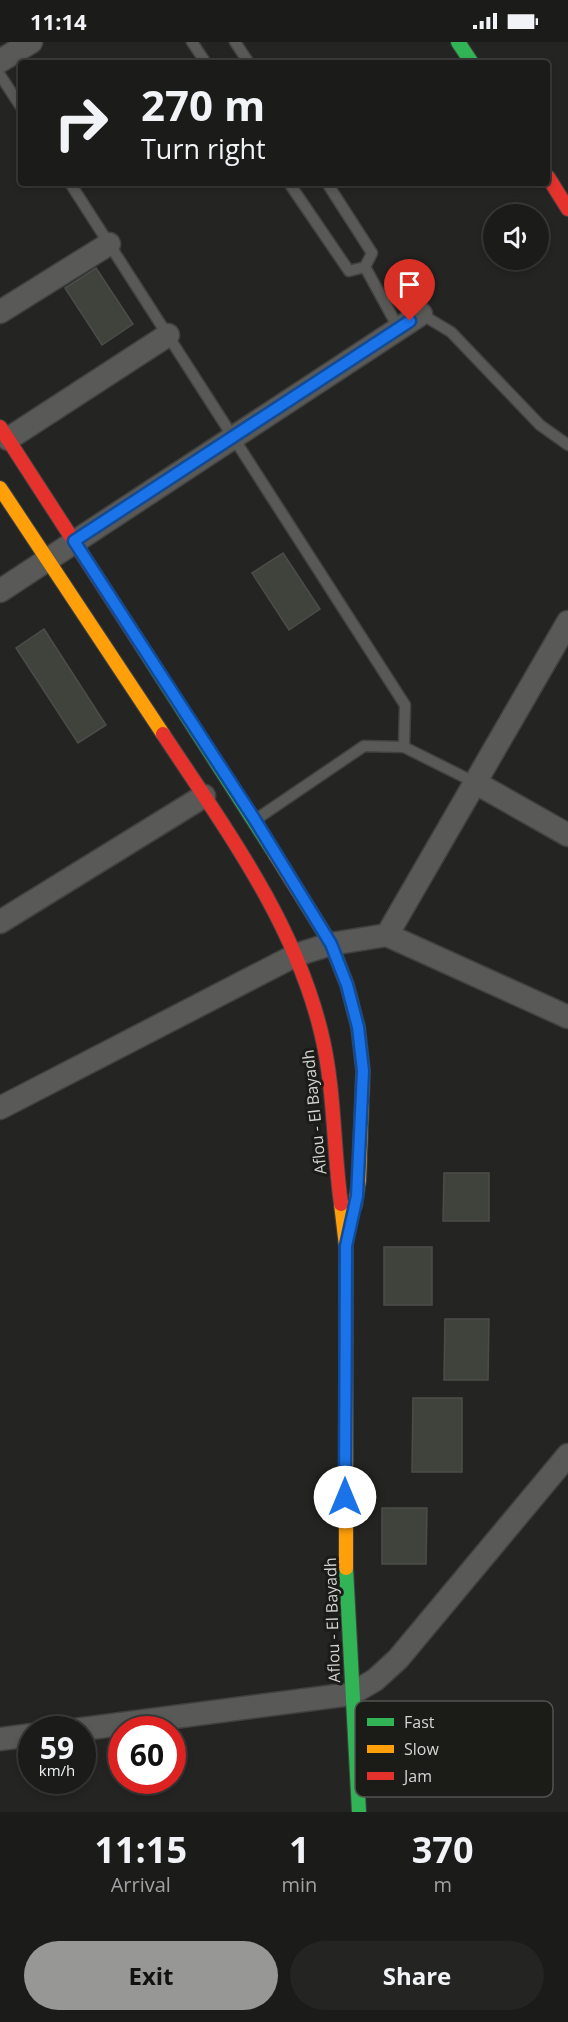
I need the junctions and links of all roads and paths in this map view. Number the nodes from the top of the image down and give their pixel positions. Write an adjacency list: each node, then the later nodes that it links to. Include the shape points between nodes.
1 (31, 42): 8 (street)
2 (192, 42): 5 (lane)
3 (235, 42): 6 (lane)
4 (458, 42): 7 (main road)
5 (204, 60)
6 (247, 60)
7 (470, 60)
8 (0, 61)
9 (0, 75): 10 (lane)
10 (18, 102)
11 (550, 180): 15 (main road)
12 (72, 186): 16 (lane)
13 (291, 186): 17 (lane, via 349,271)
14 (329, 186): 17 (lane, via 372,253)
15 (568, 208)
16 (109, 244): 18 (street); 21 (lane)
17 (365, 267): 20 (lane)
18 (0, 312)
19 (421, 314): 20 (street); 24 (lane, via 451,332 540,425)
20 (399, 329): 23 (street)
21 (168, 335): 22 (street); 23 (lane)
22 (4, 433): 26 (main road, Aflou - El Bayadh)
23 (234, 437): 26 (street); 30 (lane, via 405,705)
24 (568, 445)
25 (0, 488): 27 (main road, Aflou - El Bayadh)
26 (74, 541): 27 (street); 33 (main road, Aflou - El Bayadh)
27 (47, 559): 28 (street); 32 (main road, Aflou - El Bayadh)
28 (0, 591)
29 (568, 622): 31 (street)
30 (404, 747): 31 (lane); 33 (lane, via 364,746)
31 (476, 783): 34 (street); 36 (street)
32 (204, 796): 33 (main road, Aflou - El Bayadh); 35 (street)
33 (242, 828): 37 (main road, Aflou - El Bayadh); 38 (main road, Aflou - El Bayadh)
34 (568, 835)
35 (0, 922)
36 (387, 935): 37 (street); 39 (street)
37 (331, 944): 38 (street); 41 (main road, Aflou - El Bayadh, via 358,1027 363,1071 357,1196)
38 (296, 955): 40 (street); 41 (main road, Aflou - El Bayadh, via 319,1024 329,1076)
39 (568, 1017)
40 (0, 1108)
41 (346, 1246): 43 (main road, Aflou - El Bayadh, via 345,1497)
42 (568, 1455): 43 (street, via 398,1659 375,1680)
43 (351, 1694): 44 (street); 47 (main road, Aflou - El Bayadh)
44 (96, 1727)
45 (18, 1737): 46 (street)
46 (0, 1739)
47 (355, 1753)
48 (358, 1797): 49 (main road, Aflou - El Bayadh)
49 (359, 1812)

